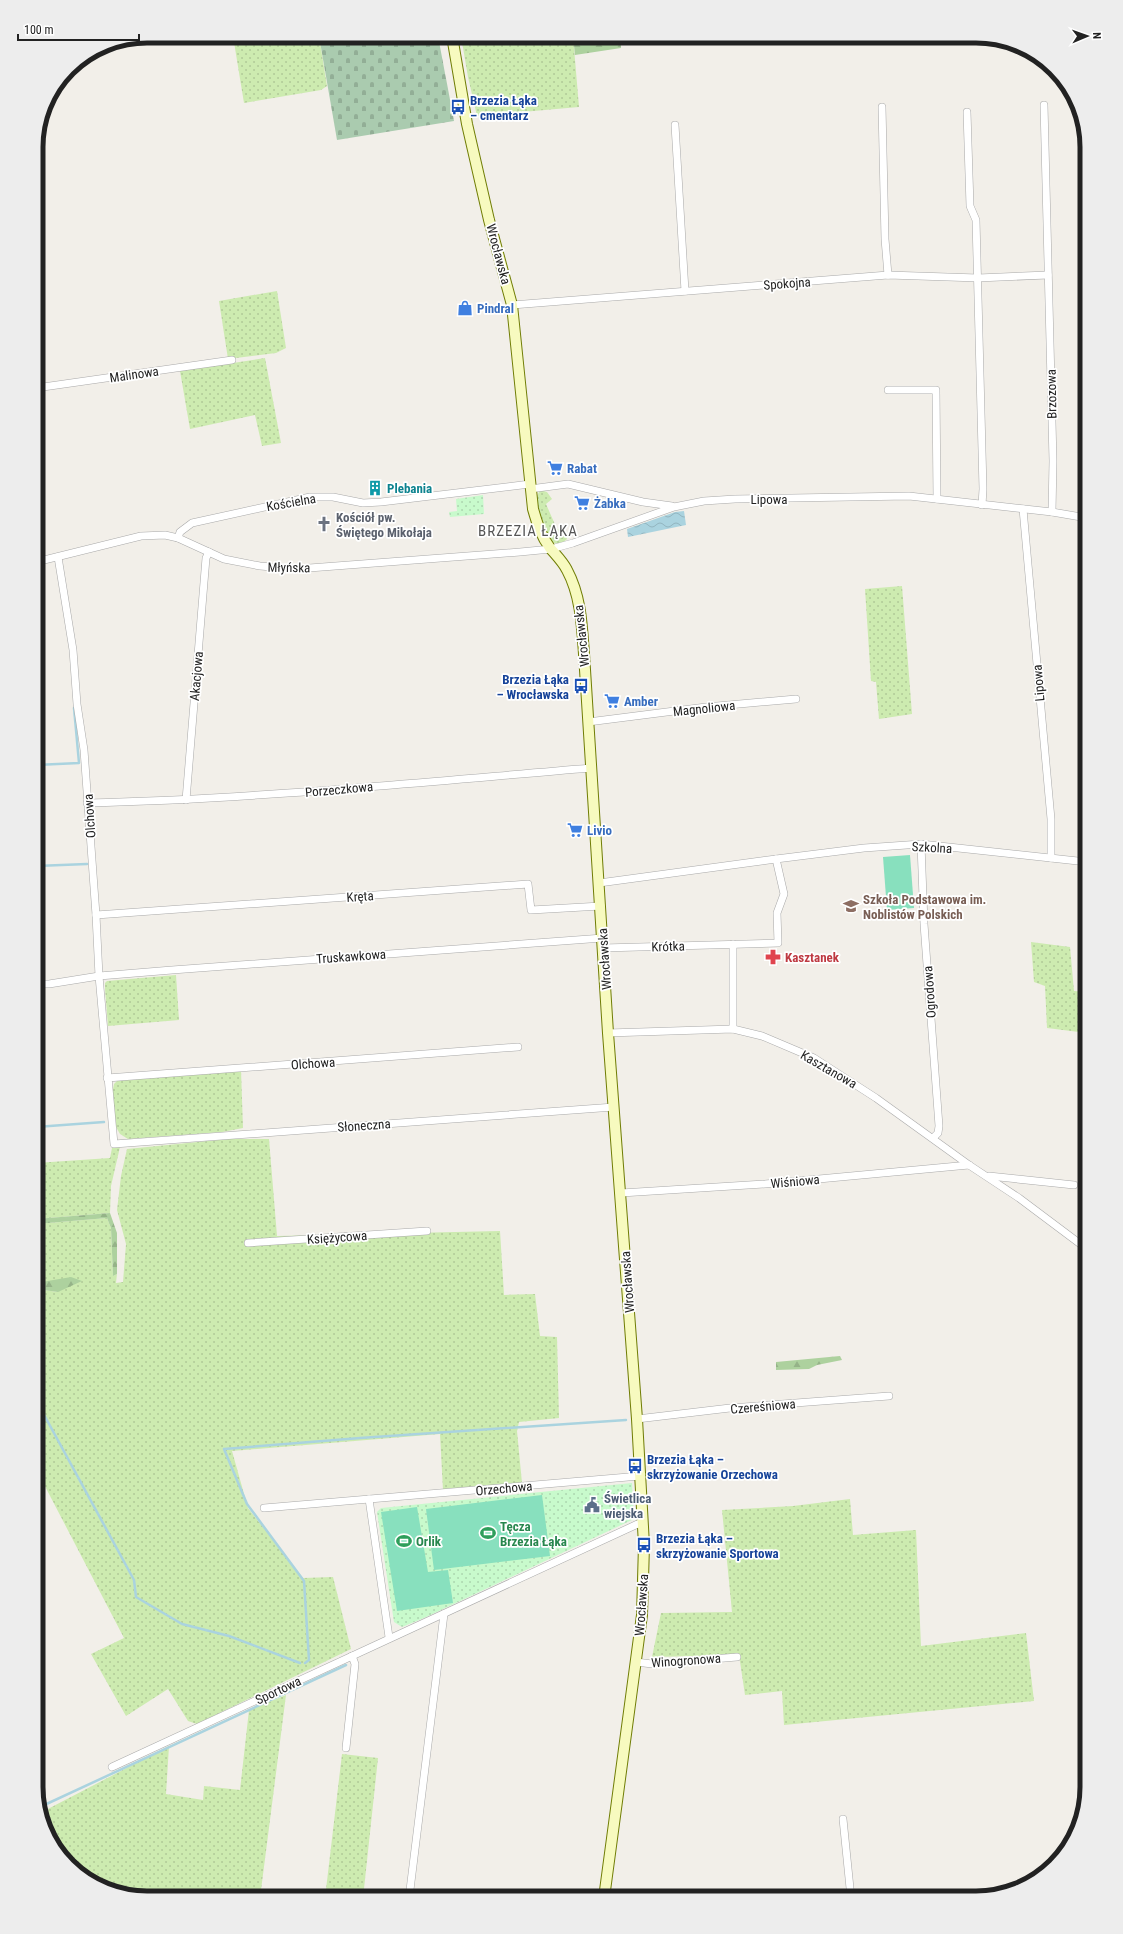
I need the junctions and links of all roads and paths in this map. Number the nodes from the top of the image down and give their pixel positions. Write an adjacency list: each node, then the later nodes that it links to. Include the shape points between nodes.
1 (453, 43): 10 (street, Wrocławska, via 467,124)
2 (1044, 105): 7 (street, Brzozowa)
3 (882, 108): 6 (street)
4 (967, 112): 8 (street, via 970,206 976,220)
5 (674, 125): 9 (street)
6 (888, 275): 8 (street, Spokojna); 9 (street, Spokojna)
7 (1048, 275): 8 (street, Spokojna); 19 (street, Brzozowa)
8 (978, 278): 16 (street)
9 (685, 291): 10 (street, Spokojna)
10 (512, 305): 14 (street, Wrocławska)
11 (232, 360): 12 (street, Malinowa)
12 (43, 387)
13 (888, 390): 15 (street, via 936,390)
14 (530, 486): 17 (street, Lipowa, via 568,484); 21 (street, Kościelna, via 363,503 321,497 298,498 192,523 180,532); 22 (street, Wrocławska, via 538,526)
15 (937, 499): 16 (street, Lipowa); 17 (street, Lipowa, via 909,496 735,499 704,501)
16 (982, 505): 18 (street, Lipowa)
17 (674, 507): 22 (street, Lipowa)
18 (1023, 509): 19 (street, Lipowa); 33 (street, Lipowa, via 1051,819)
19 (1052, 512): 20 (street, Lipowa)
20 (1080, 517)
21 (178, 538): 23 (street, Młyńska); 24 (street, Młyńska, via 165,535 141,536)
22 (551, 549): 23 (street, Młyńska, via 296,569 231,561); 27 (street, Wrocławska, via 566,568 579,605)
23 (209, 552): 29 (street, Akacjowa, via 206,558)
24 (58, 557): 25 (street, Młyńska); 30 (street, Olchowa, via 74,650)
25 (43, 560)
26 (796, 699): 27 (street, Magnoliowa)
27 (588, 722): 28 (street, Wrocławska)
28 (591, 768): 29 (street, Porzeczkowa); 35 (street, Wrocławska)
29 (186, 800): 30 (street, Porzeczkowa)
30 (87, 803): 37 (street, Olchowa)
31 (921, 844): 32 (street, Szkolna); 33 (street, Szkolna); 48 (street, Ogrodowa, via 938,1126 938,1132)
32 (776, 858): 35 (street, Szkolna); 39 (street, Krótka, via 784,894 777,914 778,943)
33 (1051, 858): 34 (street, Szkolna)
34 (1080, 861)
35 (599, 884): 36 (street, Wrocławska)
36 (601, 906): 37 (street, Kręta, via 531,910 528,884); 38 (street, Wrocławska)
37 (96, 915): 41 (street, Olchowa)
38 (603, 938): 40 (street, Wrocławska); 41 (street, Truskawkowa)
39 (733, 944): 40 (street, Krótka); 43 (street)
40 (604, 948): 44 (street, Wrocławska)
41 (99, 976): 42 (street, Truskawkowa); 46 (street, Olchowa)
42 (43, 984)
43 (733, 1028): 44 (street, Kasztanowa); 48 (street, Kasztanowa, via 762,1036 814,1058)
44 (608, 1033): 47 (street, Wrocławska)
45 (518, 1047): 46 (street, Olchowa)
46 (108, 1078): 49 (street, Olchowa)
47 (614, 1107): 49 (street, Słoneczna); 53 (street, Wrocławska)
48 (933, 1138): 50 (street, Kasztanowa)
49 (114, 1144)
50 (970, 1165): 51 (street, Kasztanowa); 53 (street, Wiśniowa, via 765,1184)
51 (986, 1176): 52 (street); 56 (street, Kasztanowa, via 1020,1198)
52 (1074, 1185)
53 (621, 1192): 58 (street, Wrocławska)
54 (427, 1231): 55 (street, Księżycowa)
55 (248, 1244)
56 (1080, 1244)
57 (889, 1396): 58 (street, Czereśniowa, via 730,1408)
58 (637, 1419): 59 (street, Wrocławska)
59 (640, 1476): 60 (street, Orzechowa); 62 (street, Wrocławska)
60 (368, 1499): 61 (street, Orzechowa); 64 (street)
61 (264, 1508)
62 (642, 1522): 63 (street, Sportowa); 67 (street, Wrocławska, via 644,1591)
63 (444, 1614): 64 (street, Sportowa); 71 (street)
64 (389, 1637): 65 (street, Sportowa)
65 (352, 1656): 68 (street, via 355,1664); 69 (street, Sportowa)
66 (737, 1657): 67 (street, Winogronowa, via 652,1664)
67 (636, 1662): 72 (street, Wrocławska)
68 (346, 1748)
69 (112, 1767)
70 (843, 1819): 73 (street)
71 (410, 1891)
72 (605, 1891)
73 (850, 1891)

